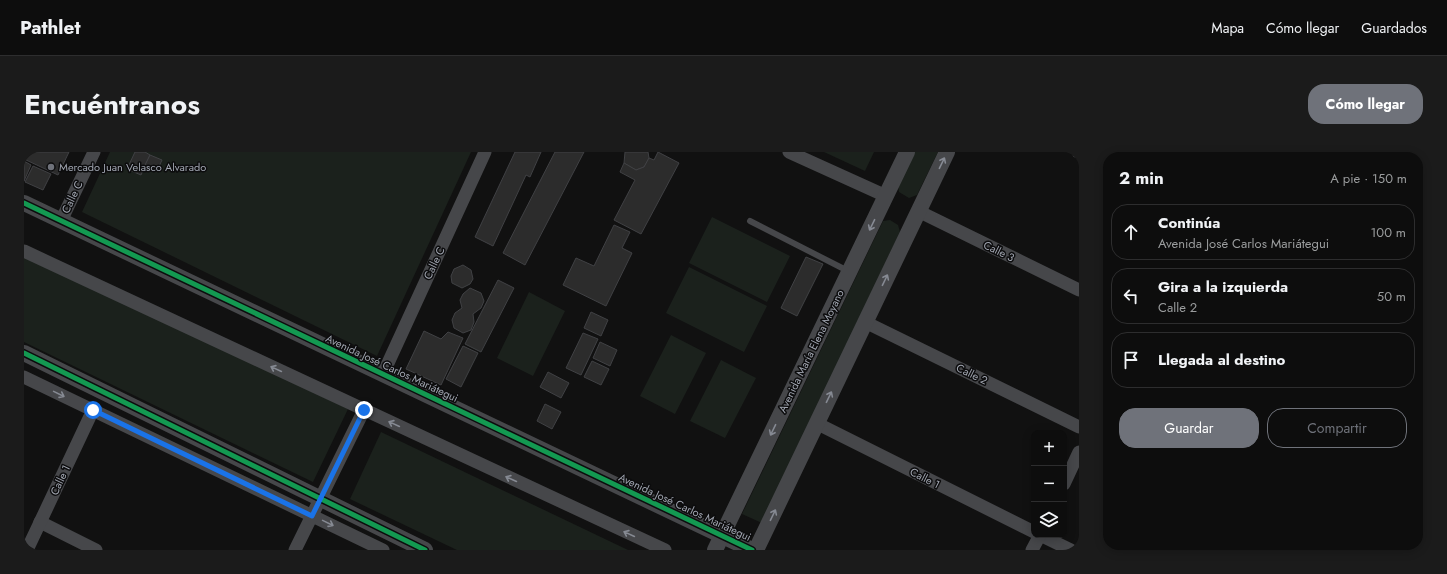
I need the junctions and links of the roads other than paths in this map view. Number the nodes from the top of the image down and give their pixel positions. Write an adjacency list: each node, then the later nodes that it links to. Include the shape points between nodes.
1 (94, 152): 9 (street, Calle C)
2 (485, 152): 16 (street, Calle C)
3 (790, 152): 6 (street)
4 (908, 152): 6 (street, Avenida María Elena Moyano)
5 (947, 152): 8 (street, one-way to 5)
6 (886, 196): 12 (street, Avenida María Elena Moyano, one-way to 12)
7 (24, 204): 9 (street, Avenida José Carlos Mariátegui)
8 (918, 212): 13 (street, Calle 3); 14 (street, one-way to 8)
9 (61, 221): 16 (street, Avenida José Carlos Mariátegui)
10 (750, 221): 12 (lane)
11 (24, 251): 19 (street, one-way to 11)
12 (850, 272): 28 (street, Avenida María Elena Moyano, one-way to 28)
13 (1079, 290)
14 (865, 322): 20 (street, one-way to 14); 21 (street, Calle 2)
15 (24, 354): 24 (street)
16 (383, 374): 28 (street, Avenida José Carlos Mariátegui)
17 (24, 377): 18 (street, one-way to 18)
18 (93, 410): 25 (street); 26 (street, Calle 1)
19 (364, 410): 24 (street); 36 (street, one-way to 19)
20 (816, 424): 27 (street, Calle 1); 39 (street, one-way to 20)
21 (1079, 426)
22 (1079, 452): 23 (street)
23 (1067, 478)
24 (320, 498): 25 (street); 35 (street)
25 (312, 516): 33 (street); 34 (street, one-way to 34)
26 (40, 522): 31 (street, Calle 1); 32 (street)
27 (1031, 531)
28 (722, 536): 37 (street, Avenida María Elena Moyano); 38 (street, Avenida José Carlos Mariátegui)
29 (1038, 538): 40 (street)
30 (1046, 538): 41 (street)
31 (27, 550)
32 (96, 550)
33 (295, 550)
34 (382, 550)
35 (425, 550)
36 (665, 550)
37 (715, 550)
38 (752, 550)
39 (756, 550)
40 (1032, 550)
41 (1071, 550)

